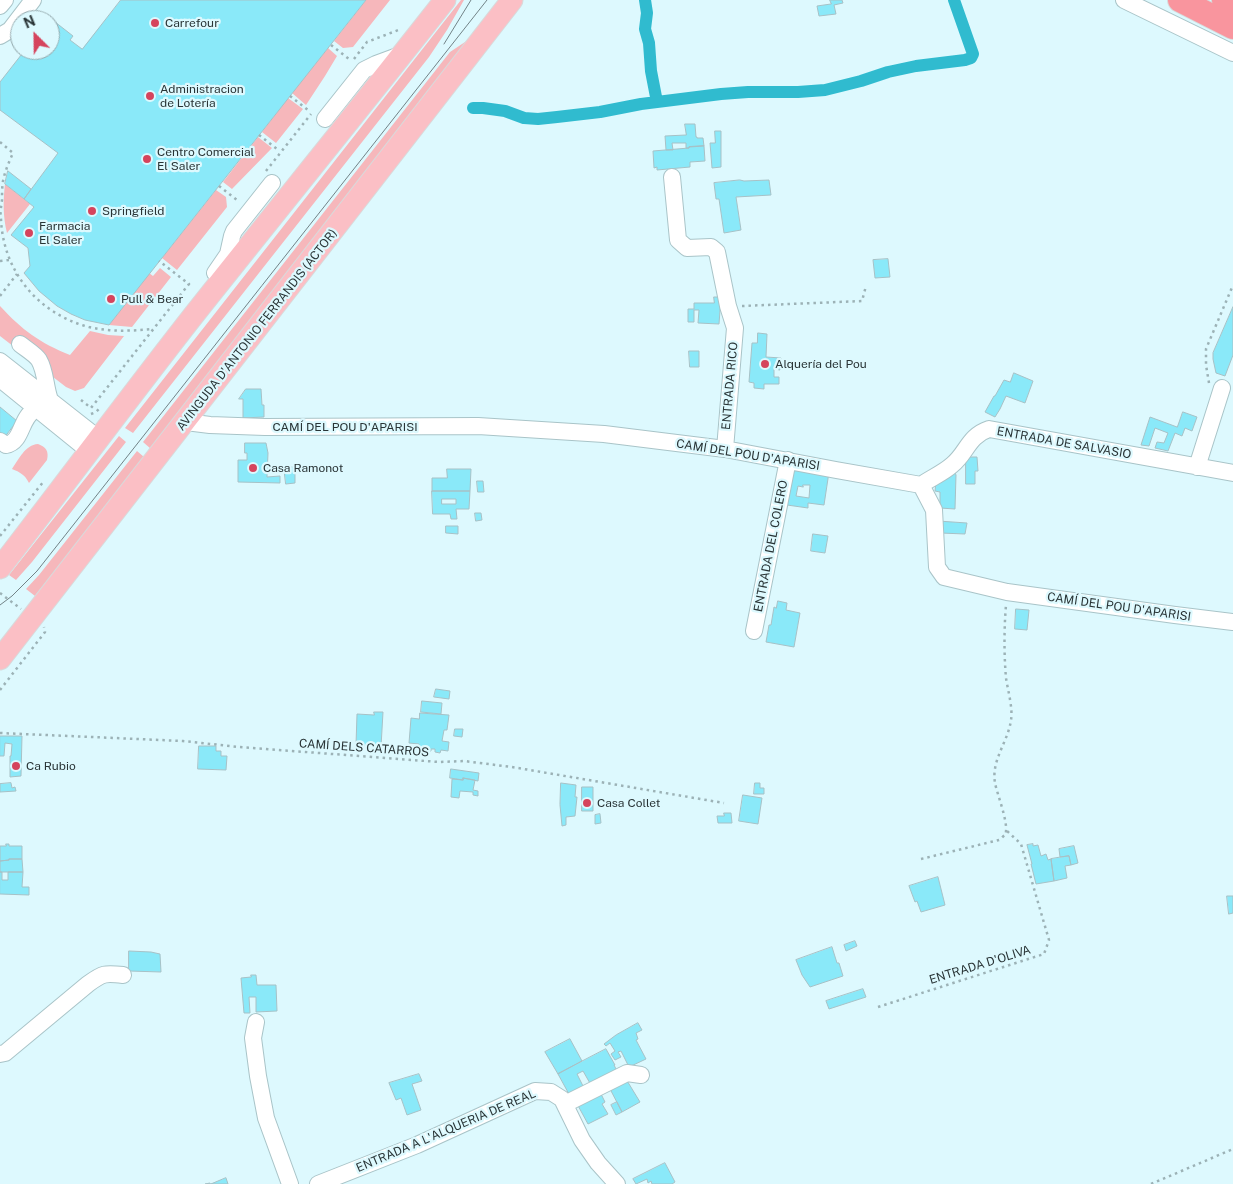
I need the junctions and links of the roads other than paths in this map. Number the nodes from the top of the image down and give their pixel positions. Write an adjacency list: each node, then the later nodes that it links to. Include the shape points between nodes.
1 (5, 0): 10 (street)
2 (20, 0): 11 (street)
3 (33, 0): 13 (street, via 10,30)
4 (445, 0): 15 (main road)
5 (512, 0): 25 (main road, AVINGUDA D'ANTONIO FERRANDIS (ACTOR))
6 (1124, 0): 14 (street)
7 (1180, 0): 12 (highway)
8 (1224, 0): 9 (highway)
9 (1233, 4)
10 (0, 6)
11 (0, 26)
12 (1233, 27)
13 (0, 36)
14 (1233, 53)
15 (403, 54): 16 (street, via 364,70); 19 (main road)
16 (319, 115)
17 (672, 177): 28 (street, ENTRADA RICO, via 678,240 687,248 711,248 717,252 735,328)
18 (269, 178): 19 (street, via 234,231 228,254 197,297)
19 (194, 316): 27 (main road)
20 (20, 344): 24 (street, via 39,361 46,392)
21 (0, 361): 24 (street)
22 (0, 380): 24 (street)
23 (1217, 389): 30 (street)
24 (45, 406): 26 (street, via 28,416 11,444); 27 (street)
25 (186, 422): 28 (street, CAMÍ DEL POU D'APARISI, via 265,427 478,426 604,434); 36 (main road, AVINGUDA D'ANTONIO FERRANDIS (ACTOR))
26 (0, 441)
27 (94, 445): 33 (main road)
28 (725, 449): 29 (street, CAMÍ DEL POU D'APARISI)
29 (788, 460): 32 (street, CAMÍ DEL POU D'APARISI); 35 (street, ENTRADA DEL COLERO)
30 (1197, 467): 31 (street, ENTRADA DE SALVASIO); 32 (street, ENTRADA DE SALVASIO, via 989,430 974,437 953,464)
31 (1233, 473)
32 (921, 485): 34 (street, CAMÍ DEL POU D'APARISI, via 934,510 938,566 944,576 1007,592)
33 (0, 568)
34 (1233, 622)
35 (754, 631)
36 (0, 659)
37 (123, 975): 39 (street, via 100,975)
38 (256, 1022): 42 (street, via 253,1038 266,1118)
39 (0, 1054)
40 (641, 1075): 41 (street, via 626,1073)
41 (564, 1104): 43 (street, ENTRADA A L'ALQUERIA DE REAL, via 551,1092 535,1091 416,1145); 44 (street, via 582,1140)
42 (290, 1184)
43 (318, 1184)
44 (617, 1184)

